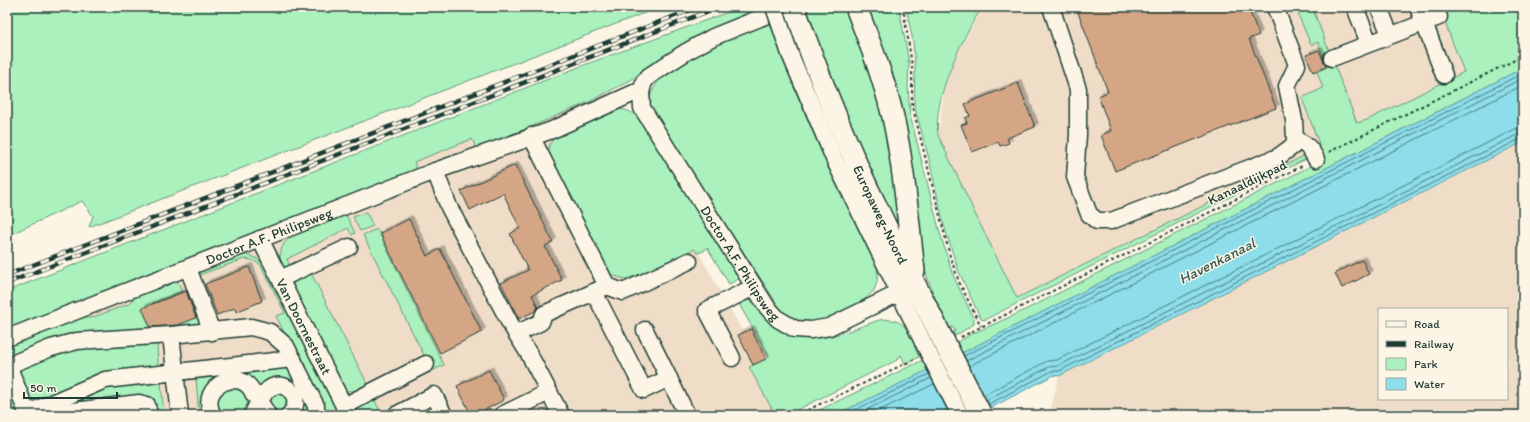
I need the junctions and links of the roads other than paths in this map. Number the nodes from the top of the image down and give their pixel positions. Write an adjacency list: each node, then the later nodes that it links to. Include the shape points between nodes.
1 (774, 7): 14 (street, Europaweg-Noord, bridge)
2 (787, 7): 17 (street, via 713,37 686,52 649,76)
3 (794, 7): 14 (main road, Europaweg-Noord)
4 (856, 7): 29 (main road, via 870,41 893,116 902,166)
5 (1051, 7): 19 (street, via 1078,89 1075,177 1089,214 1097,221 1111,221 1278,157 1293,146)
6 (1275, 7): 19 (street, via 1297,64 1287,86)
7 (1355, 7): 13 (street)
8 (1379, 7): 12 (street)
9 (1418, 7): 11 (street)
10 (1439, 17): 11 (street)
11 (1424, 22): 12 (street); 16 (street)
12 (1390, 36): 13 (street)
13 (1369, 44): 15 (street)
14 (800, 50): 29 (main road, Europaweg-Noord, via 825,92 879,212)
15 (1332, 58)
16 (1444, 75)
17 (641, 92): 18 (street, Doctor A.F. Philipsweg, via 552,130); 27 (street, Doctor A.F. Philipsweg, via 642,108 647,117)
18 (531, 136): 21 (street, Doctor A.F. Philipsweg); 28 (street)
19 (1295, 140): 20 (street, via 1309,146)
20 (1316, 159)
21 (435, 171): 22 (street, Doctor A.F. Philipsweg); 32 (street, via 450,206)
22 (260, 239): 25 (street, Doctor A.F. Philipsweg); 26 (street, Van Doornestraat)
23 (349, 246): 26 (street)
24 (689, 261): 28 (street, via 623,292)
25 (188, 268): 31 (street); 34 (street, Doctor A.F. Philipsweg)
26 (280, 279): 45 (street, Van Doornestraat)
27 (754, 286): 29 (street, Doctor A.F. Philipsweg, via 778,319 795,329 811,330 829,327); 36 (street, via 707,310)
28 (600, 289): 32 (street, via 544,314 541,322); 42 (street, via 644,390)
29 (908, 289): 35 (main road, Europaweg-Noord)
30 (645, 330): 42 (street)
31 (212, 332): 33 (street); 37 (street, via 245,327 264,330 286,346)
32 (516, 334): 43 (street)
33 (171, 335): 39 (street, via 65,343); 40 (street)
34 (7, 338)
35 (932, 338): 58 (street, Europaweg-Noord, bridge); 59 (main road, Europaweg-Noord, bridge)
36 (732, 358)
37 (293, 359): 41 (street); 53 (street, via 316,406)
38 (426, 364): 45 (street)
39 (7, 366): 48 (street)
40 (174, 372): 41 (street); 46 (street, via 105,380); 50 (street)
41 (233, 373): 44 (street, via 248,385); 51 (street, via 213,390 210,397)
42 (669, 378): 57 (street)
43 (549, 392): 47 (street); 56 (street)
44 (259, 406): 52 (street, via 270,388 281,385 294,395 296,401)
45 (345, 411)
46 (47, 412): 48 (street); 49 (street, via 139,403 147,405)
47 (556, 413)
48 (28, 414)
49 (149, 415)
50 (180, 415)
51 (213, 415)
52 (289, 415)
53 (316, 415)
54 (396, 415): 55 (street, via 434,395)
55 (444, 415)
56 (502, 415)
57 (687, 415)
58 (960, 415)
59 (981, 415)

